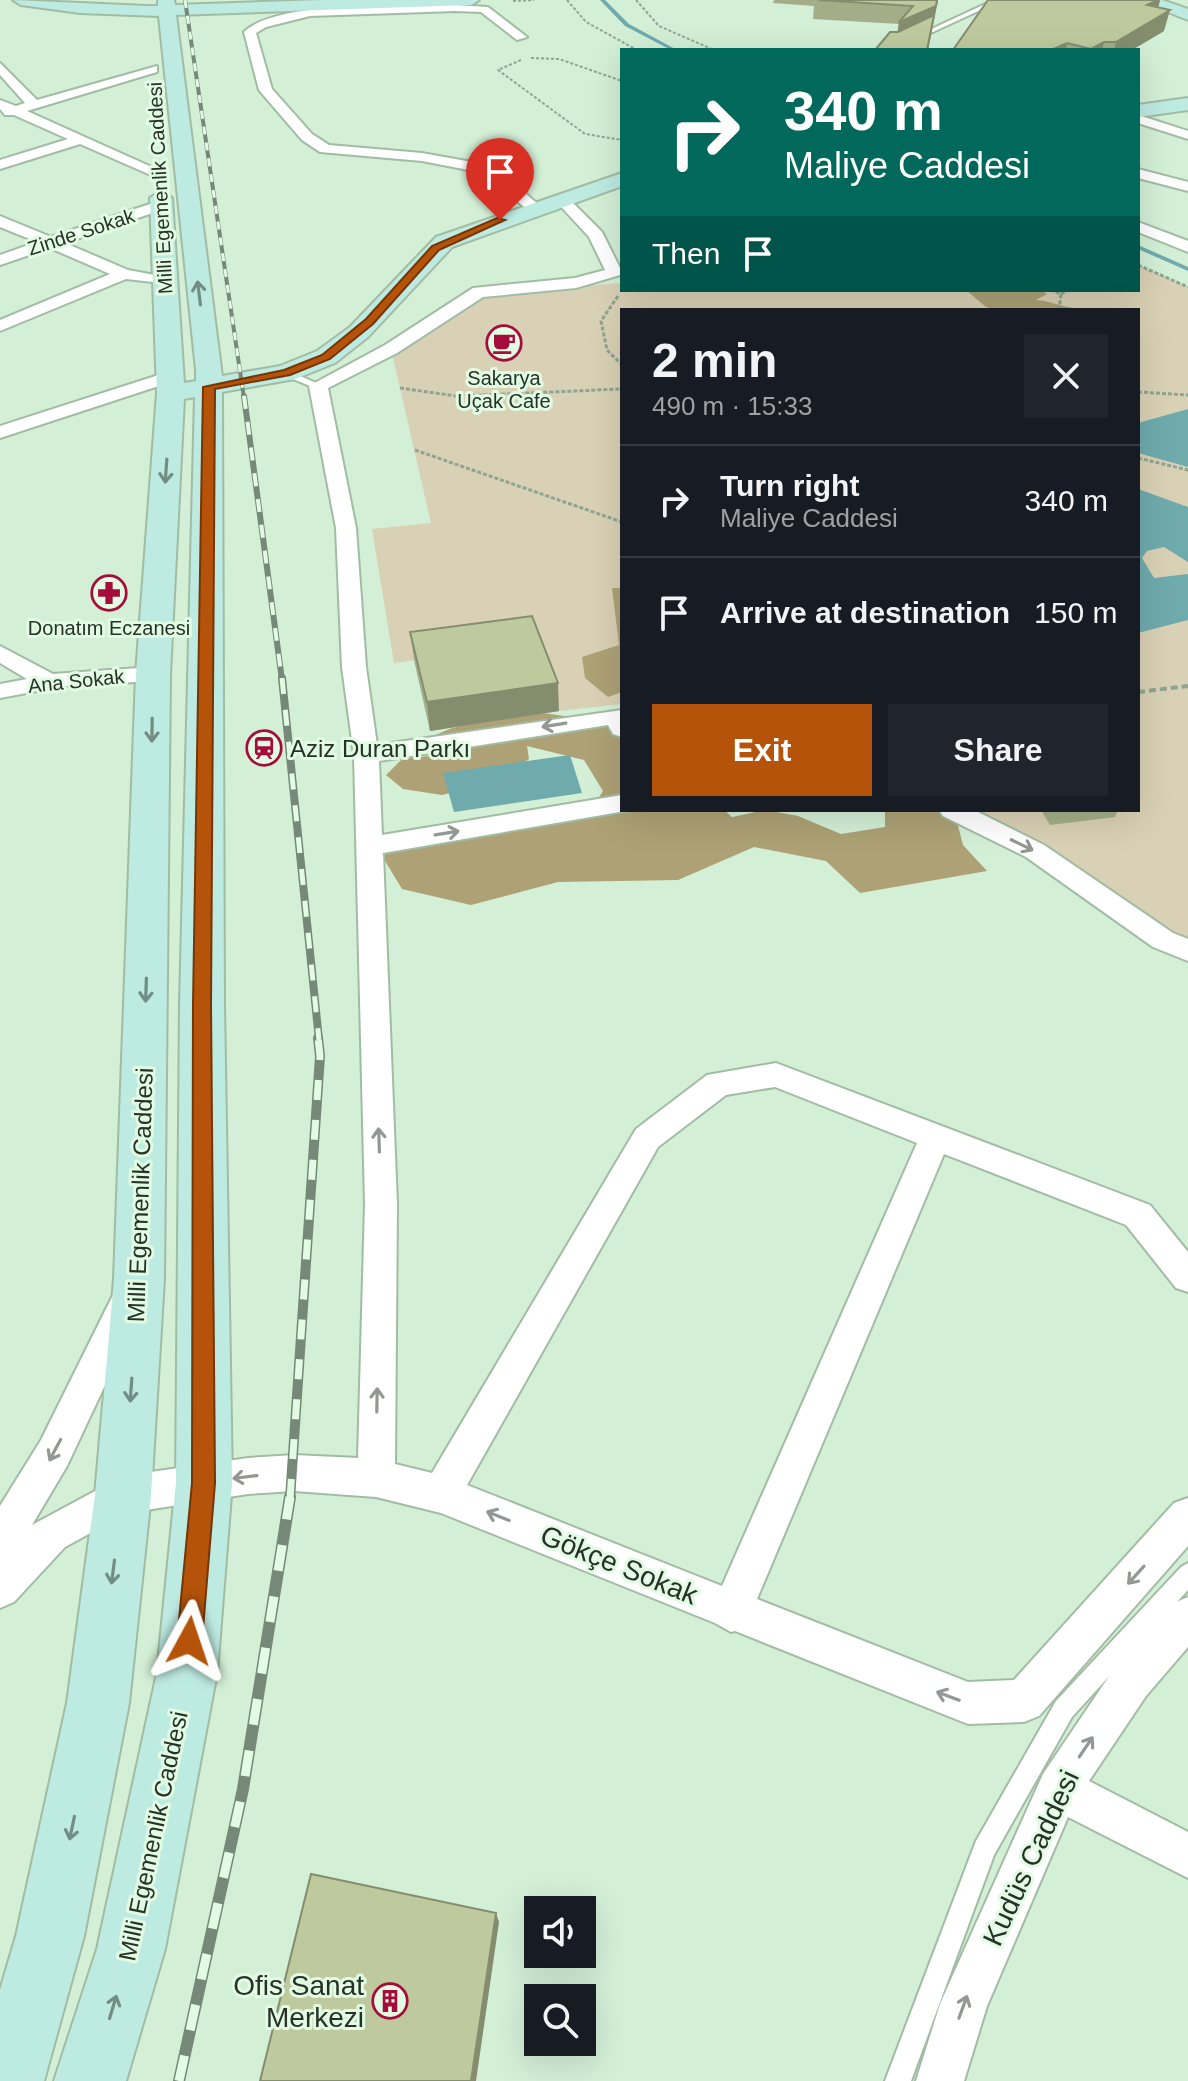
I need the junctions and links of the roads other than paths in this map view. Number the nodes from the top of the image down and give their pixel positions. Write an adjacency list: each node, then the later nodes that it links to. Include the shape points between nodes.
1 (21, 0): 9 (main road)
2 (71, 0): 9 (main road)
3 (259, 0): 9 (main road)
4 (471, 0): 9 (main road)
5 (999, 0): 12 (lane)
6 (1146, 0): 10 (main road)
7 (1172, 0): 8 (main road)
8 (1188, 5)
9 (153, 8): 14 (main road, Milli Egemenlik Caddesi); 45 (main road, Milli Egemenlik Caddesi, one-way to 9)
10 (1188, 15)
11 (521, 37): 34 (street, via 484,9 455,8 310,13 262,24 250,32 266,90 307,137 325,149 489,169)
12 (893, 48)
13 (0, 67): 19 (street)
14 (154, 77): 19 (street)
15 (1188, 96): 16 (main road)
16 (1140, 102)
17 (0, 104): 20 (street)
18 (1188, 104): 21 (main road)
19 (34, 105): 20 (street)
20 (17, 110): 22 (street); 25 (street)
21 (1140, 111)
22 (0, 115)
23 (1140, 120): 24 (street)
24 (1188, 135)
25 (82, 139): 27 (street); 29 (street)
26 (156, 143): 29 (main road, Milli Egemenlik Caddesi)
27 (0, 165)
28 (620, 168): 34 (main road)
29 (158, 173): 35 (main road, Milli Egemenlik Caddesi)
30 (1140, 174): 32 (street)
31 (620, 180): 33 (main road)
32 (1188, 187)
33 (562, 200): 34 (main road); 46 (street, via 596,235 614,272 576,283 479,292 391,349)
34 (529, 204): 44 (main road, via 444,242 349,341); 45 (main road, via 423,237 330,332 307,348)
35 (162, 205): 38 (street, Zinde Sokak); 42 (main road, Milli Egemenlik Caddesi)
36 (0, 221): 38 (street)
37 (1140, 228): 39 (street)
38 (48, 242): 40 (street, Zinde Sokak); 41 (street)
39 (1188, 247)
40 (0, 260)
41 (124, 274): 42 (street); 43 (street)
42 (165, 281): 45 (main road, Milli Egemenlik Caddesi)
43 (0, 326)
44 (286, 373): 45 (main road); 46 (lane)
45 (190, 381): 47 (street); 49 (main road, Milli Egemenlik Caddesi, one-way to 49); 62 (main road, Milli Egemenlik Caddesi, via 202,1004)
46 (318, 386): 53 (street, via 346,528 354,667)
47 (0, 432)
48 (0, 653): 50 (street)
49 (153, 674): 50 (street, Ana Sokak); 60 (main road, Milli Egemenlik Caddesi, one-way to 60)
50 (50, 682): 51 (street, Ana Sokak)
51 (0, 691)
52 (620, 719): 53 (street, one-way to 53)
53 (366, 755): 56 (street)
54 (620, 804): 56 (street, one-way to 54)
55 (956, 812): 57 (street, one-way to 57, via 1035,851 1163,940)
56 (370, 846): 61 (street, one-way to 56, via 381,1204)
57 (1188, 951)
58 (935, 1137): 59 (street, via 1138,1215); 63 (street, via 776,1075 718,1084 647,1138); 69 (street)
59 (1188, 1277)
60 (139, 1279): 64 (main road, Milli Egemenlik Caddesi, one-way to 64); 66 (street, one-way to 66, via 54,1453)
61 (376, 1478): 62 (street, Gökçe Sokak, one-way to 62, via 294,1473); 63 (street, Gökçe Sokak)
62 (204, 1483): 64 (street, Gökçe Sokak); 74 (main road, Milli Egemenlik Caddesi, one-way to 62, via 131,1949 187,1673)
63 (441, 1494): 69 (street, Gökçe Sokak, one-way to 63)
64 (123, 1495): 68 (street, Gökçe Sokak, via 51,1533); 73 (main road, Milli Egemenlik Caddesi, one-way to 73, via 98,1703 50,1936)
65 (1188, 1517): 69 (street, Gökçe Sokak, one-way to 69, via 1024,1701 968,1703)
66 (0, 1542)
67 (1188, 1574): 75 (lane, via 1056,1721 984,1849)
68 (0, 1588)
69 (731, 1612)
70 (1188, 1617): 71 (street, Kudüs Caddesi, one-way to 70, via 1131,1681)
71 (1058, 1789): 72 (street); 76 (street, Kudüs Caddesi, one-way to 71, via 964,2004)
72 (1188, 1856)
73 (8, 2081)
74 (90, 2081)
75 (898, 2081)
76 (940, 2081)

